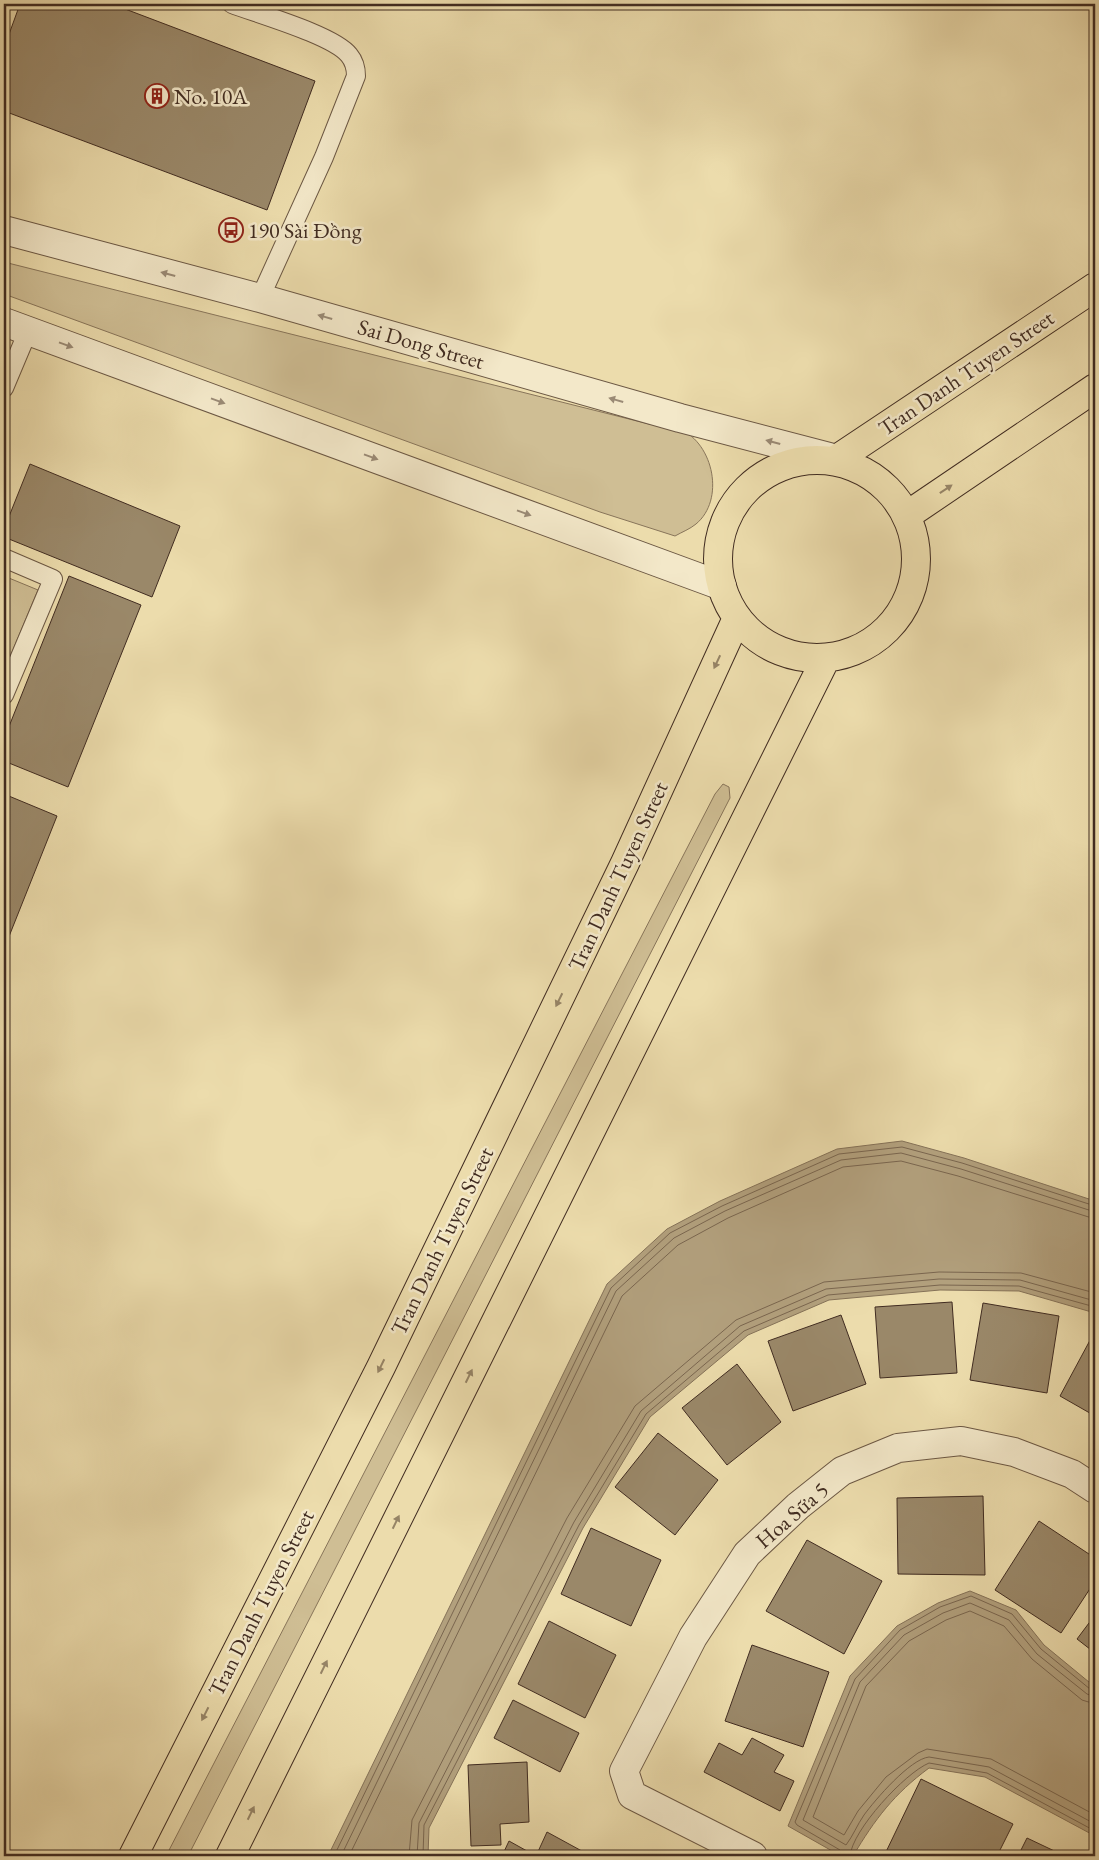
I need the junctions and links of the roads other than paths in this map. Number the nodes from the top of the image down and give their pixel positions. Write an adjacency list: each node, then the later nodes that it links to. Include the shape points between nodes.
1 (232, 4): 4 (lane, via 332,42 348,53 356,68 356,76 327,148)
2 (4, 230): 4 (street, Sai Dong Street, one-way to 2)
3 (1095, 287): 8 (main road, Tran Danh Tuyen Street)
4 (260, 298): 8 (street, Sai Dong Street, one-way to 4, via 680,418)
5 (16, 327): 6 (lane); 11 (street, one-way to 11)
6 (4, 388)
7 (1095, 388): 9 (main road, one-way to 7)
8 (837, 459): 9 (main road, via 877,480 898,502); 11 (main road, via 790,464 763,476 741,496 722,535 718,564)
9 (906, 516): 13 (main road, via 916,561 911,591 902,611 875,640 848,654)
10 (4, 558): 14 (lane, via 53,579)
11 (722, 586): 12 (main road)
12 (737, 618): 13 (main road, via 748,631 773,648 802,658); 16 (main road, Tran Danh Tuyen Street, one-way to 16, via 625,863 381,1368)
13 (826, 658): 17 (main road, one-way to 13)
14 (4, 695)
15 (1095, 1489): 18 (street, Hoa Sữa 5, via 1072,1474 1014,1452 961,1441 898,1448 842,1471 798,1506 747,1554 693,1637 624,1771 632,1795)
16 (133, 1856)
17 (230, 1856)
18 (753, 1856)

